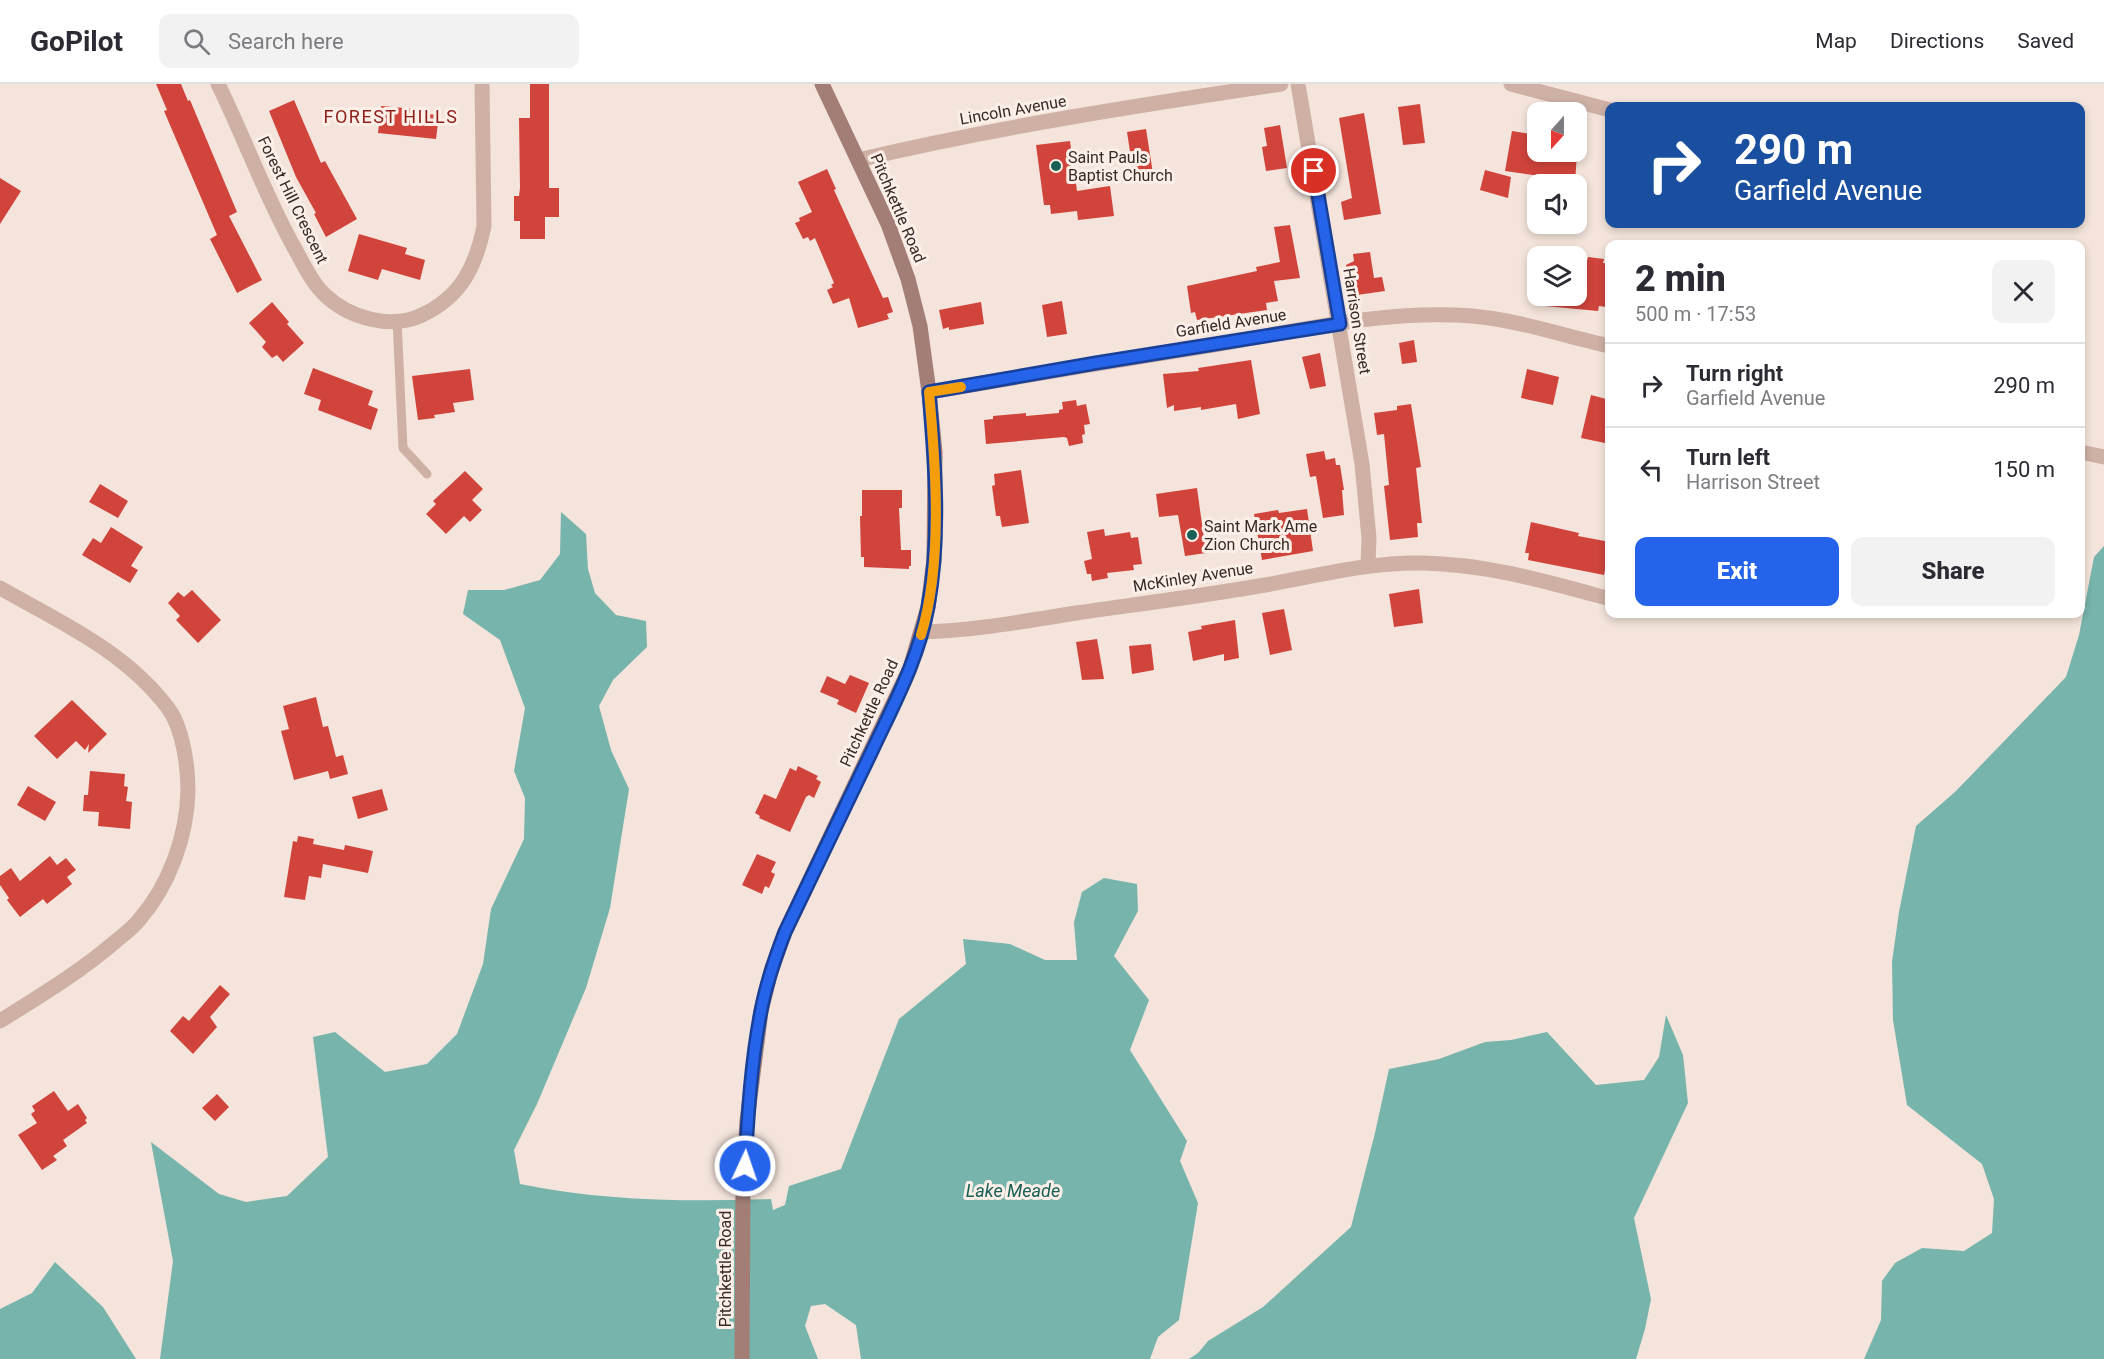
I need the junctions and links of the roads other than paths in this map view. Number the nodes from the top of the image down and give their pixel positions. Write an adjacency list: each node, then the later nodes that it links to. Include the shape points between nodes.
1 (218, 84): 9 (street, Forest Hill Crescent, via 279,220 323,294 357,316)
2 (482, 84): 9 (street, Forest Hill Crescent, via 484,226 479,249 457,290 441,306 418,317)
3 (822, 84): 8 (main road, Pitchkettle Road)
4 (1281, 84): 8 (street, Lincoln Avenue, via 995,131)
5 (1298, 84): 10 (street, Harrison Street)
6 (1511, 84): 7 (street)
7 (1605, 109)
8 (858, 160): 12 (main road, Pitchkettle Road, via 908,279 920,326)
9 (397, 320): 15 (lane, via 403,448)
10 (1340, 324): 11 (street, Garfield Avenue, via 1436,315 1474,316); 12 (street, Garfield Avenue); 16 (street, Harrison Street, via 1362,464)
11 (1605, 345)
12 (929, 392): 19 (main road, Pitchkettle Road, via 934,452 934,560)
13 (2085, 453): 14 (street)
14 (2104, 457)
15 (427, 474)
16 (1368, 566): 18 (street, McKinley Avenue, via 1470,566); 19 (street, McKinley Avenue, via 1025,621)
17 (0, 588): 20 (street, via 98,643 147,683 170,710 185,754 188,778 183,832 170,869 139,921 62,983)
18 (1605, 598)
19 (922, 632): 21 (main road, Pitchkettle Road, via 904,683 785,932 761,1011 743,1189)
20 (0, 1021)
21 (742, 1359)

